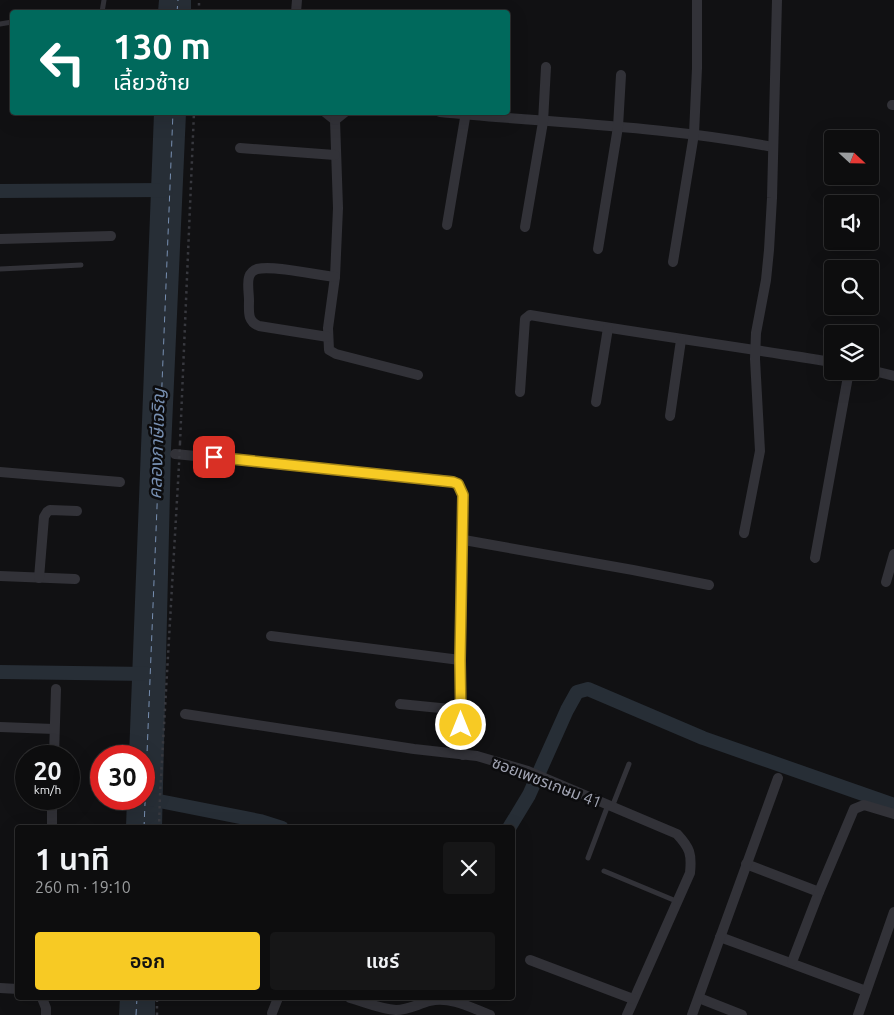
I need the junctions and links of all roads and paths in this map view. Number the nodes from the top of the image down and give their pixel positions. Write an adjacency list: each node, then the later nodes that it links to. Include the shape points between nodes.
1 (697, 0): 13 (street)
2 (777, 0): 14 (street)
3 (546, 67): 11 (street)
4 (621, 75): 12 (street)
5 (194, 115): 67 (path, bridge)
6 (329, 115): 10 (street)
7 (341, 115): 10 (street)
8 (466, 115): 17 (street)
9 (476, 115): 11 (street)
10 (335, 120): 16 (street)
11 (543, 122): 12 (street); 18 (street)
12 (618, 127): 13 (street); 21 (street)
13 (694, 134): 14 (street); 22 (street)
14 (774, 147): 29 (street, via 769,250)
15 (240, 148): 16 (street)
16 (335, 155): 25 (street, via 338,208)
17 (447, 225)
18 (525, 227)
19 (111, 236): 20 (street)
20 (0, 239)
21 (598, 249)
22 (672, 262)
23 (82, 265): 24 (lane)
24 (0, 269)
25 (335, 277): 27 (street); 27 (street, via 259,269 249,277 249,317 253,323)
26 (608, 328): 28 (street); 35 (street, via 530,315 525,319); 36 (street)
27 (328, 337): 32 (street, via 329,350 336,354)
28 (681, 340): 29 (street); 37 (street)
29 (756, 350): 30 (street); 42 (street, via 760,451)
30 (824, 361)
31 (879, 372): 33 (street)
32 (418, 375)
33 (894, 376)
34 (847, 380): 45 (street)
35 (520, 392)
36 (596, 402)
37 (670, 416)
38 (175, 454): 43 (street, via 453,482 458,484 463,495)
39 (0, 472): 40 (street)
40 (120, 482)
41 (77, 511): 47 (street, via 50,510 44,517)
42 (744, 534)
43 (464, 540): 50 (street); 52 (street)
44 (894, 554): 49 (street)
45 (815, 558)
46 (0, 576): 47 (street)
47 (38, 578): 48 (street)
48 (75, 579)
49 (886, 582)
50 (709, 586)
51 (271, 636): 52 (street)
52 (460, 660): 55 (street)
53 (56, 689): 58 (street)
54 (400, 704): 55 (street)
55 (460, 710): 60 (street)
56 (185, 714): 60 (street, ซอยเพชรเกษม 41)
57 (0, 727): 58 (street)
58 (54, 728): 59 (street)
59 (54, 745)
60 (463, 755): 63 (street, ซอยเพชรเกษม 41, via 528,771)
61 (629, 764): 63 (lane)
62 (778, 778): 69 (street)
63 (610, 806): 68 (lane); 72 (street, ซอยเพชรเกษม 41, via 677,834 687,844 692,858 690,873)
64 (52, 810): 66 (street)
65 (894, 814): 71 (street, via 864,805 854,809)
66 (52, 825)
67 (159, 825)
68 (588, 858)
69 (746, 864): 71 (street); 74 (street)
70 (604, 872): 72 (lane)
71 (819, 892): 76 (street)
72 (676, 901): 81 (street, ซอยเพชรเกษม 41)
73 (894, 912): 79 (street)
74 (720, 937): 76 (street); 80 (street)
75 (530, 960): 81 (street)
76 (792, 962): 79 (street)
77 (0, 988): 78 (street)
78 (15, 989)
79 (866, 990): 95 (street)
80 (699, 998): 93 (street); 94 (street)
81 (634, 999): 92 (street, ซอยเพชรเกษม 41)
82 (43, 1000): 89 (street)
83 (157, 1000): 90 (path)
84 (277, 1000): 88 (street)
85 (357, 1000): 86 (street, via 396,1010 410,1008)
86 (426, 1000)
87 (435, 1000): 91 (street)
88 (272, 1013)
89 (46, 1015)
90 (157, 1015)
91 (490, 1015)
92 (627, 1015)
93 (692, 1015)
94 (742, 1015)
95 (858, 1015)

